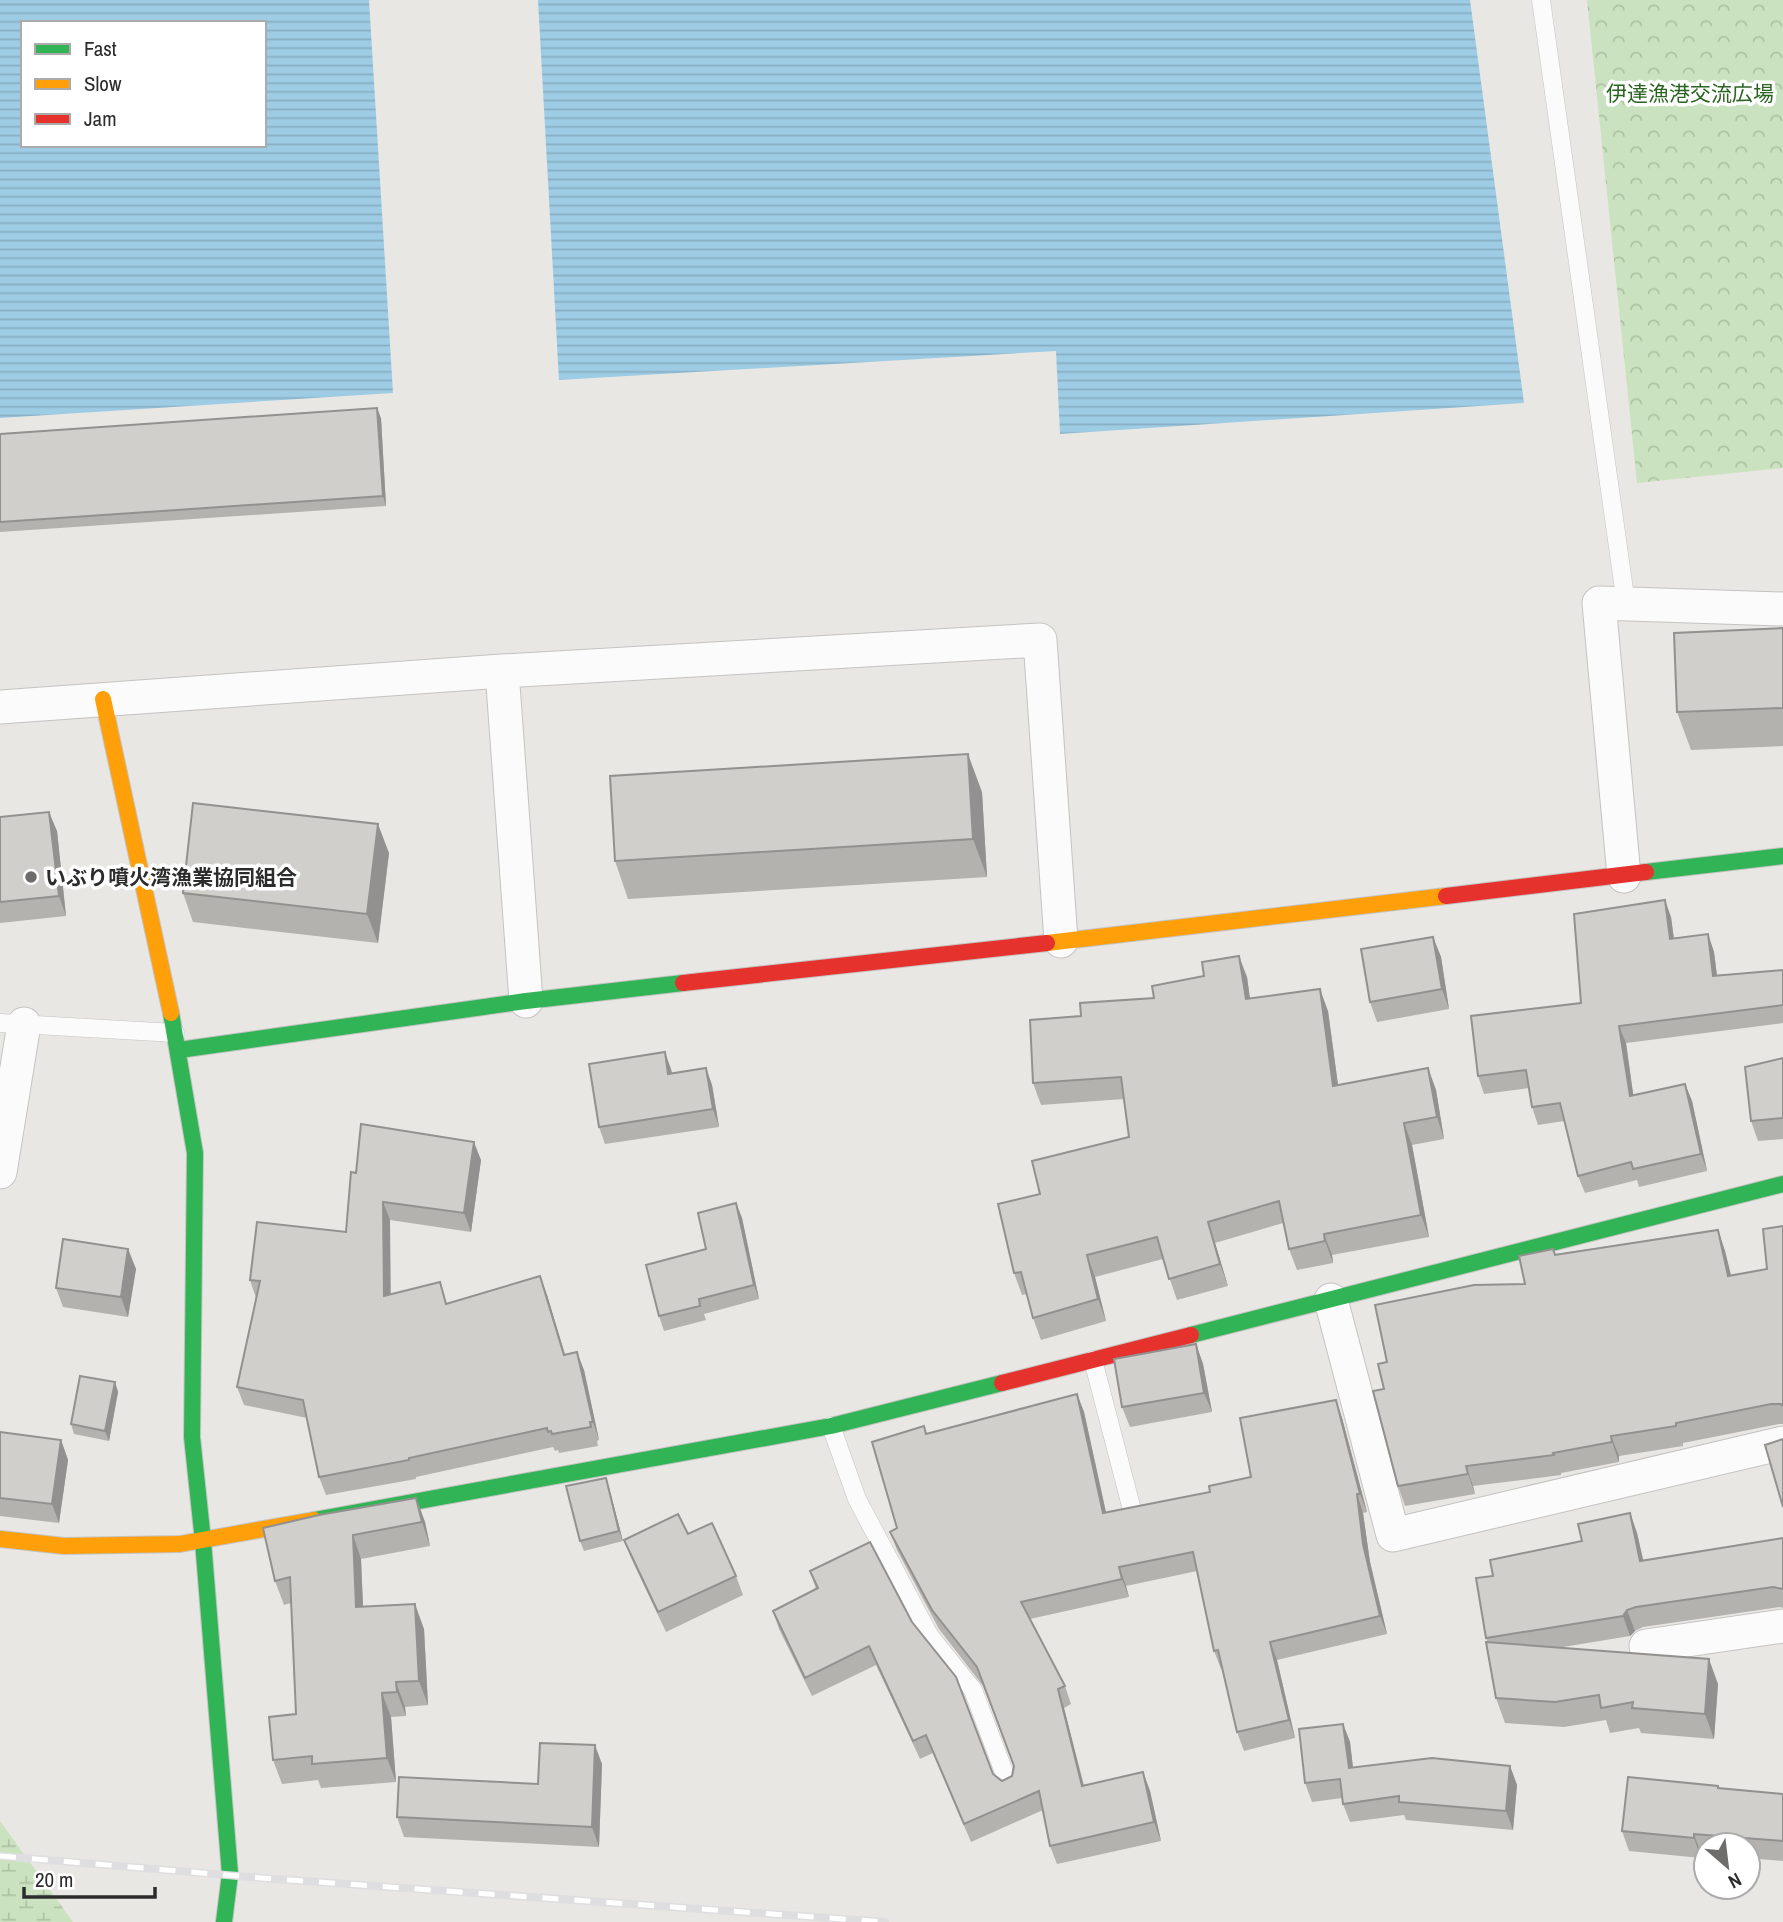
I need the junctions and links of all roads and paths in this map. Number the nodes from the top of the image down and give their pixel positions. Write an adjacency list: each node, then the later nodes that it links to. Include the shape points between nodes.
1 (1541, 0): 2 (lane)
2 (1626, 604): 3 (street); 8 (street, via 1599,603)
3 (1783, 609)
4 (502, 671): 5 (street); 9 (street, via 1040,640); 10 (street)
5 (103, 699): 6 (street); 12 (street)
6 (0, 707)
7 (1783, 856): 8 (street)
8 (1624, 876): 9 (street)
9 (1061, 941): 10 (street)
10 (526, 1001): 12 (street)
11 (12, 1023): 12 (lane); 13 (street)
12 (177, 1041): 21 (street, via 195,1153 192,1437)
13 (0, 1172)
14 (1783, 1184): 15 (street)
15 (1331, 1300): 16 (street); 18 (street, via 1393,1535)
16 (1093, 1360): 17 (street); 19 (lane)
17 (831, 1426): 21 (street); 24 (lane, via 857,1499 916,1611 929,1635 973,1690)
18 (1783, 1443)
19 (1131, 1506)
20 (0, 1539): 21 (street, via 64,1546)
21 (203, 1541): 25 (street, via 230,1874)
22 (1783, 1626): 23 (street)
23 (1646, 1646)
24 (1010, 1788)
25 (224, 1922)

